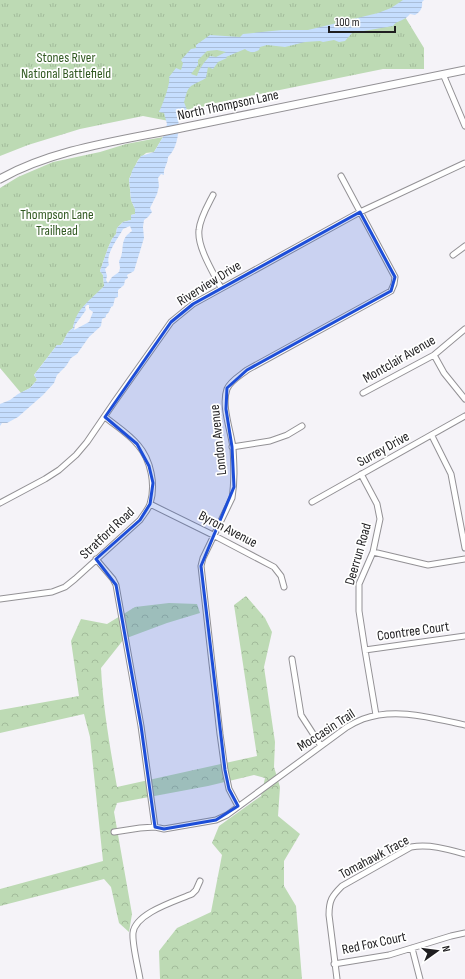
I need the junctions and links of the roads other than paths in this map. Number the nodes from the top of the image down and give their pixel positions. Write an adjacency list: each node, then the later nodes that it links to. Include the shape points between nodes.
1 (465, 70): 2 (main road, North Thompson Lane)
2 (443, 74): 3 (street); 6 (main road, North Thompson Lane, via 59,154)
3 (465, 126)
4 (465, 163): 8 (street, Riverview Drive)
5 (341, 176): 8 (street, London Avenue)
6 (0, 179)
7 (213, 195): 11 (street, via 198,230 200,243)
8 (360, 212): 11 (street, Riverview Drive); 20 (street, London Avenue, via 395,277 391,291 247,370 234,380 227,388 226,397)
9 (465, 246): 10 (street)
10 (453, 255)
11 (221, 288): 17 (street, Riverview Drive, via 193,304 171,322)
12 (465, 329): 13 (street, Montclair Avenue)
13 (434, 355): 14 (street, Montclair Avenue); 15 (street, via 444,373)
14 (363, 393)
15 (465, 399)
16 (465, 416): 19 (street, Surrey Drive)
17 (104, 417): 23 (street, Riverview Drive, via 76,455 59,470); 24 (street, Stratford Road, via 137,444 145,455 153,483)
18 (302, 426): 20 (street, via 270,441)
19 (432, 436): 21 (street, Surrey Drive); 26 (street, via 451,474)
20 (232, 447): 25 (street, London Avenue, via 232,498)
21 (361, 474): 22 (street, Surrey Drive); 27 (street, Deerrun Road, via 379,511 380,519)
22 (312, 502)
23 (0, 503)
24 (150, 504): 25 (street, Byron Avenue); 28 (street, Stratford Road, via 140,520)
25 (213, 535): 30 (street, Byron Avenue, via 274,567 281,576); 38 (street, London Avenue, via 201,566 223,756 230,790)
26 (465, 548)
27 (373, 552): 29 (street, via 428,565); 33 (street, Deerrun Road, via 359,584)
28 (96, 559): 31 (street, Stratford Road, via 65,587 52,592); 39 (street, via 116,585 141,726)
29 (465, 559)
30 (284, 587)
31 (0, 599)
32 (465, 636): 33 (street, Coontree Court)
33 (365, 650): 35 (street, Deerrun Road)
34 (292, 659): 37 (street, via 302,715)
35 (376, 715): 36 (street, Moccasin Trail, via 407,713); 37 (street, Moccasin Trail, via 347,727)
36 (465, 725)
37 (321, 746): 38 (street, Moccasin Trail)
38 (238, 806): 39 (street, Moccasin Trail, via 216,820 164,829)
39 (155, 827): 40 (street, Moccasin Trail)
40 (114, 832)
41 (465, 854): 45 (street, Tomahawk Trace, via 438,847 411,847 342,886 333,895 329,904)
42 (200, 881): 46 (street, via 192,894 150,913 134,928)
43 (465, 933): 44 (street, Red Fox Court)
44 (412, 948): 45 (street, Red Fox Court, via 389,956); 48 (street)
45 (334, 964): 47 (street, Tomahawk Trace)
46 (140, 979)
47 (337, 979)
48 (420, 979)

